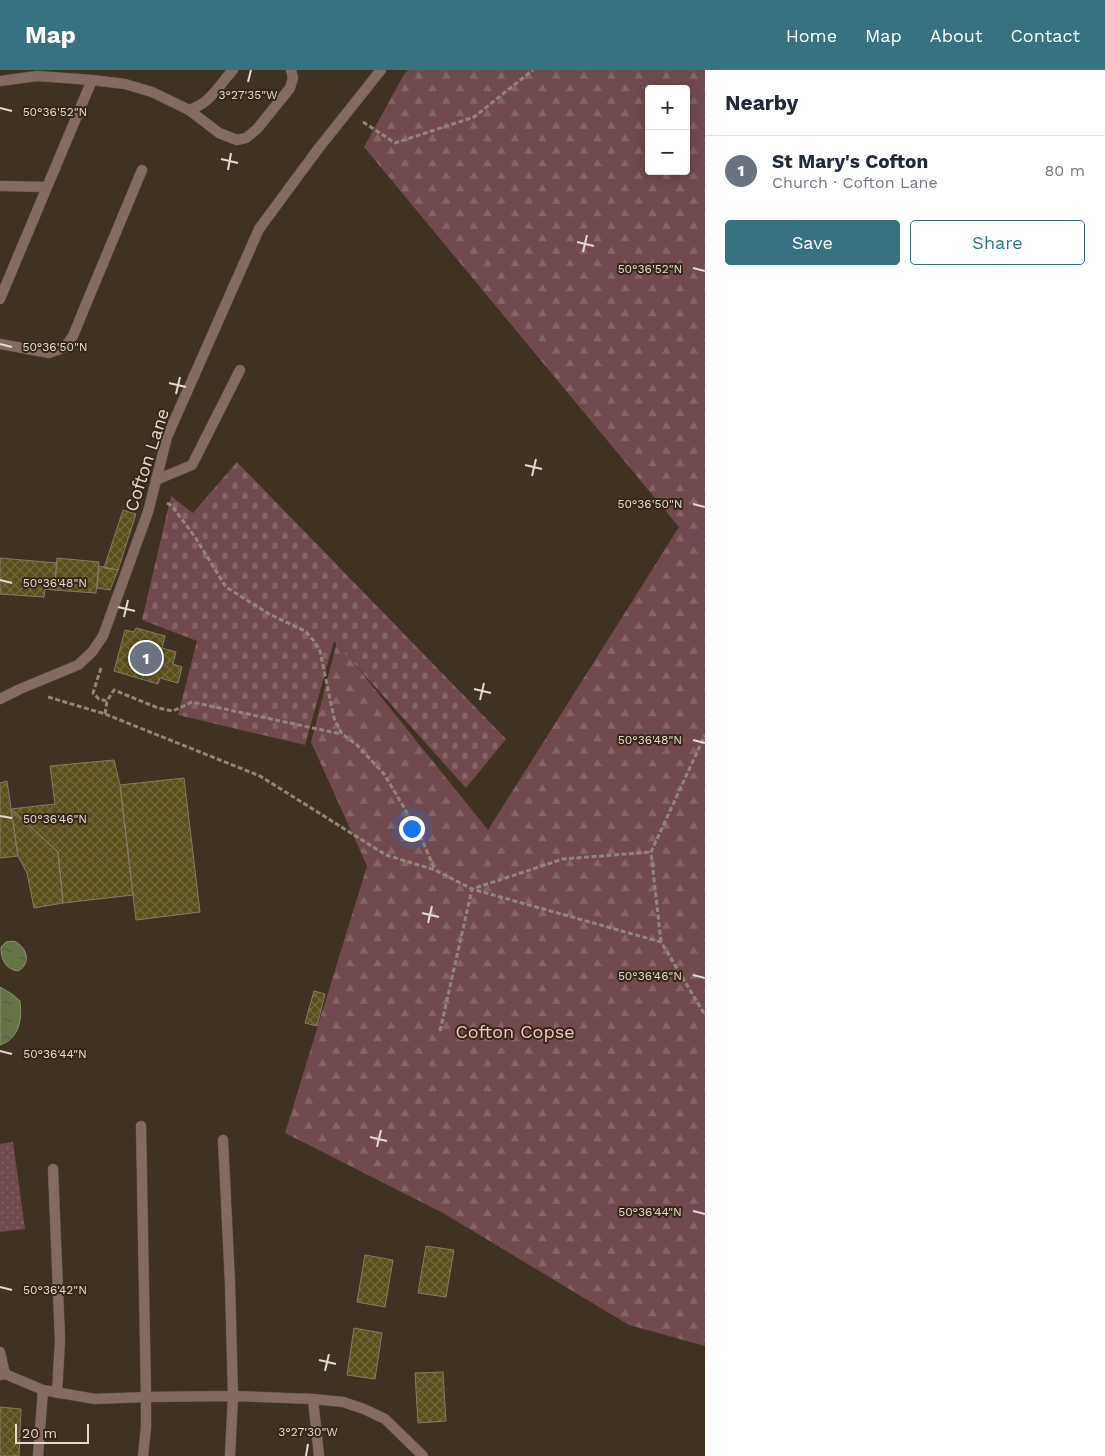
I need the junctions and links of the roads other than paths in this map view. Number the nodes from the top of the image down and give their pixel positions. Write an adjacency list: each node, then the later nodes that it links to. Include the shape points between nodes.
1 (233, 70): 6 (street, via 211,98)
2 (292, 70): 6 (street, via 290,88 246,138 237,140 219,133)
3 (381, 70): 13 (street, Cofton Lane, via 259,230 167,437)
4 (92, 80): 5 (street, via 38,76); 6 (street, via 126,84 152,92); 9 (street)
5 (0, 81)
6 (189, 110)
7 (142, 170): 11 (street, via 74,336 65,347 49,352)
8 (0, 186): 9 (street)
9 (48, 187): 10 (street)
10 (1, 294)
11 (0, 344)
12 (240, 370): 13 (street, via 192,465)
13 (155, 485): 14 (street, Cofton Lane, via 103,636 92,652 78,665)
14 (0, 699)
15 (141, 1126): 23 (street)
16 (223, 1140): 22 (street)
17 (53, 1169): 21 (street, via 60,1340)
18 (0, 1352): 19 (street)
19 (3, 1375): 20 (street)
20 (43, 1390): 21 (street); 25 (street)
21 (57, 1393): 23 (street, via 95,1399)
22 (233, 1396): 23 (street); 24 (street); 27 (street)
23 (146, 1397): 26 (street)
24 (313, 1399): 28 (street); 29 (street, via 343,1402 385,1419)
25 (38, 1456)
26 (143, 1456)
27 (230, 1456)
28 (319, 1456)
29 (423, 1456)

